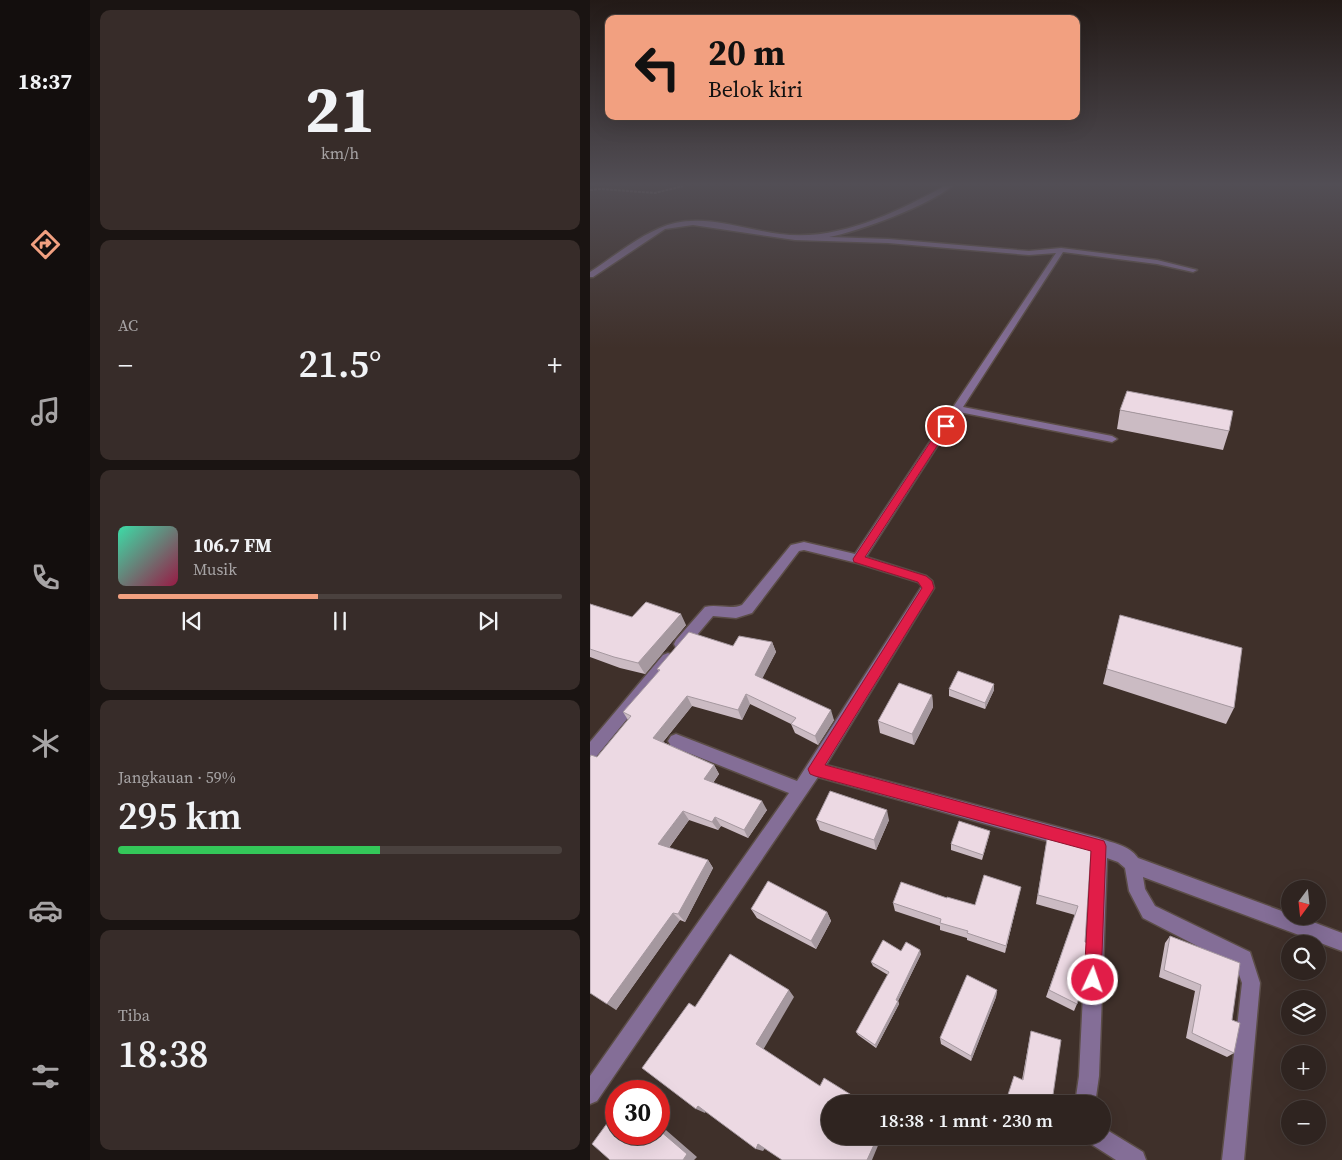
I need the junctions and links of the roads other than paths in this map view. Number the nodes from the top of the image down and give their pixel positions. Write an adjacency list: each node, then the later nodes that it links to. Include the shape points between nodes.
1 (644, 240): 5 (street)
2 (865, 240): 3 (street, via 1001,251)
3 (1061, 250): 4 (street); 6 (street)
4 (1193, 270)
5 (590, 274)
6 (957, 409): 7 (street); 8 (street)
7 (1112, 439)
8 (858, 559): 10 (street, via 804,546 795,548 746,609 736,613 708,612); 11 (street, via 922,579 928,588)
9 (676, 742): 12 (street)
10 (590, 753)
11 (815, 769): 12 (street); 13 (street)
12 (800, 790): 16 (street)
13 (1099, 846): 14 (street, via 1125,856); 17 (street)
14 (1134, 865): 15 (street); 20 (street, via 1136,888 1149,912 1243,959 1248,970 1251,983)
15 (1342, 942)
16 (590, 1094)
17 (1086, 1095)
18 (1111, 1144): 19 (street)
19 (1135, 1160)
20 (1233, 1160)

